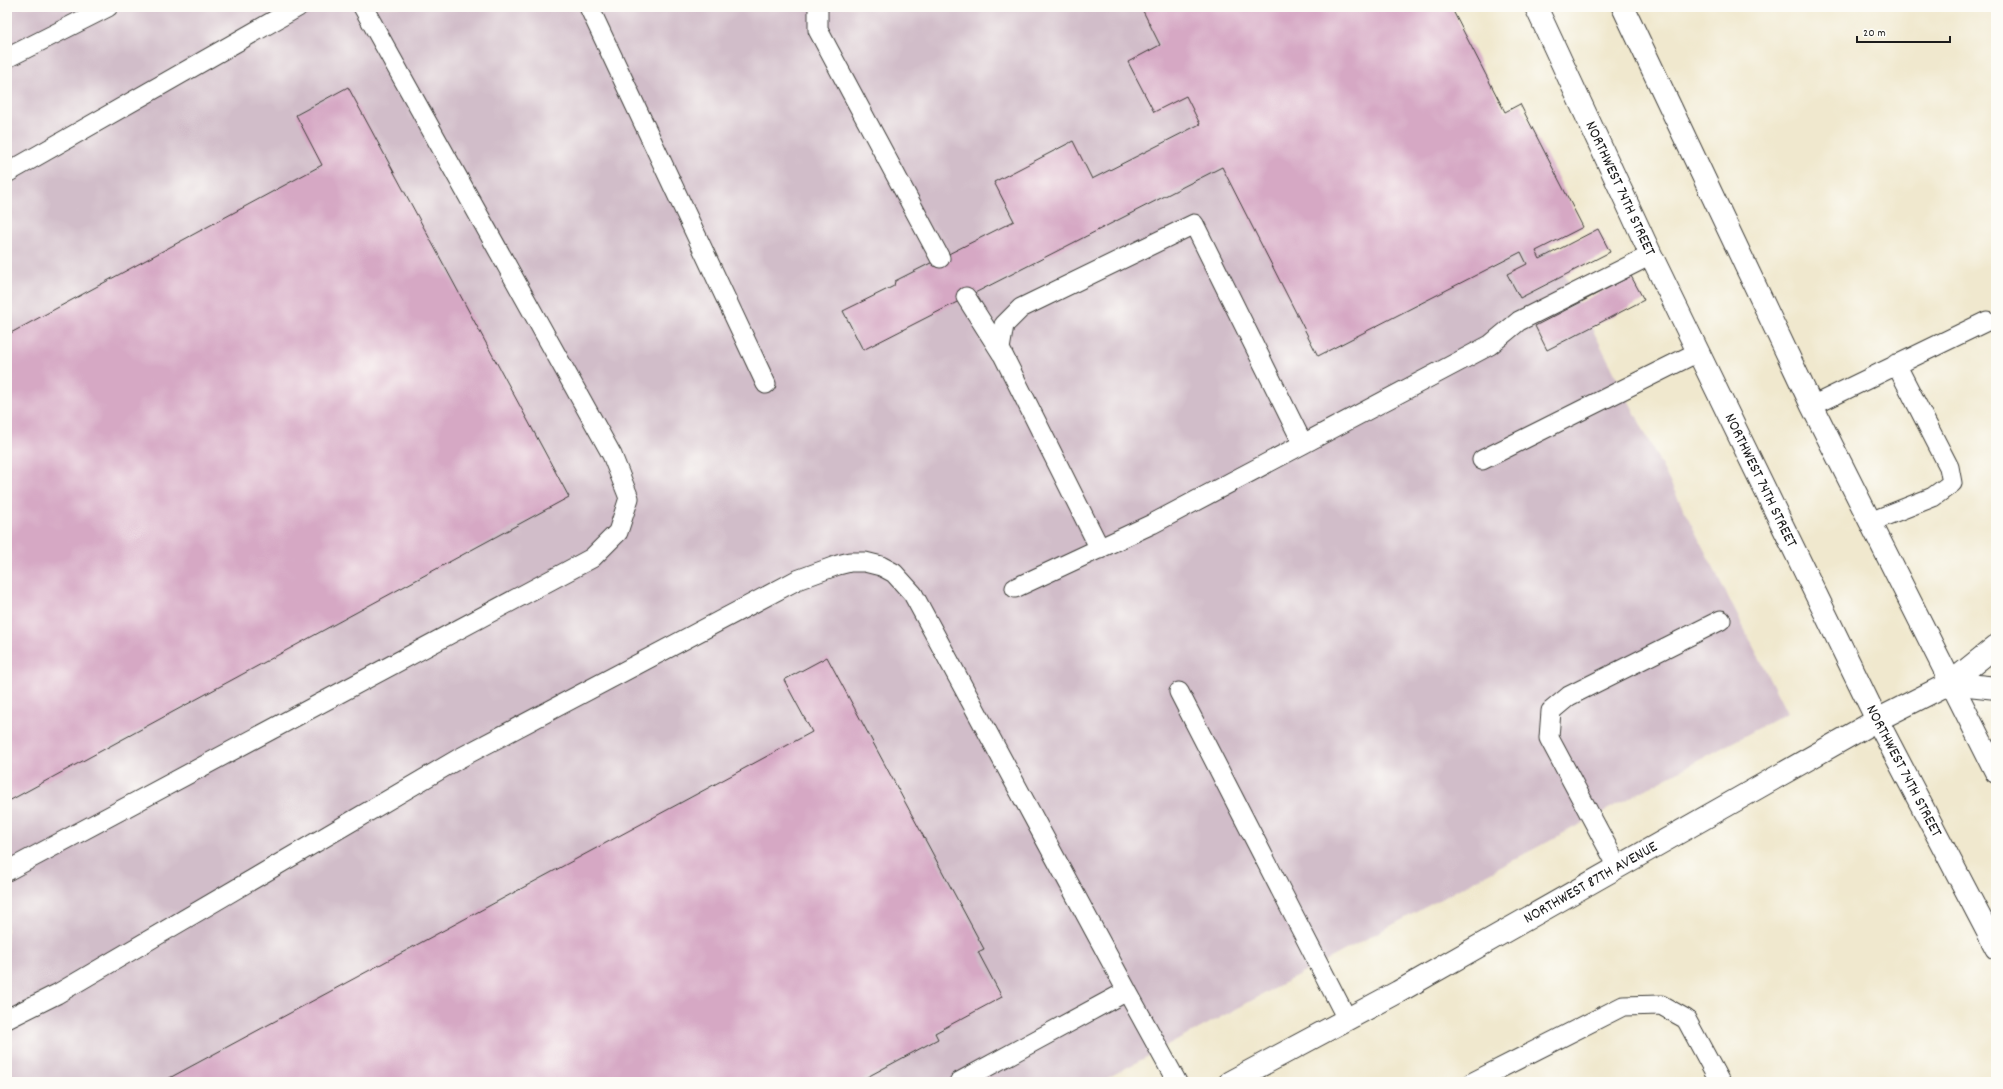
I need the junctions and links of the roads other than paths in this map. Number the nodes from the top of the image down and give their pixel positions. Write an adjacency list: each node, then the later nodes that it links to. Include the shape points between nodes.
1 (108, 7): 8 (lane)
2 (298, 7): 9 (lane)
3 (363, 7): 32 (lane, via 612,455 629,498 618,532 592,558)
4 (588, 7): 17 (lane)
5 (818, 7): 11 (lane, via 818,30)
6 (1536, 7): 10 (main road, NORTHWEST 74TH STREET)
7 (1623, 7): 18 (main road)
8 (7, 58)
9 (7, 173)
10 (1651, 255): 14 (main road, NORTHWEST 74TH STREET); 19 (lane, via 1518,321 1490,345)
11 (940, 258)
12 (966, 297): 15 (lane)
13 (1987, 321): 16 (lane)
14 (1698, 352): 20 (lane); 29 (main road, NORTHWEST 74TH STREET)
15 (1002, 354): 19 (lane, via 1000,350 1004,326 1021,308 1194,224); 22 (lane)
16 (1896, 364): 18 (lane); 21 (lane, via 1949,466 1952,483 1933,497)
17 (766, 384)
18 (1812, 406): 21 (main road)
19 (1303, 444): 22 (lane)
20 (1482, 460)
21 (1870, 522): 26 (main road)
22 (1100, 549): 23 (lane)
23 (1015, 588)
24 (1721, 620): 31 (lane, via 1569,696 1551,712 1549,738)
25 (1996, 646): 26 (main road, NORTHWEST 87TH AVENUE)
26 (1950, 683): 27 (main road); 29 (main road, NORTHWEST 87TH AVENUE); 30 (main road)
27 (1996, 688)
28 (1179, 692): 36 (lane)
29 (1877, 720): 31 (main road, NORTHWEST 87TH AVENUE); 33 (main road, NORTHWEST 74TH STREET)
30 (1996, 772)
31 (1618, 867): 36 (main road, NORTHWEST 87TH AVENUE)
32 (7, 871)
33 (1996, 948)
34 (1127, 991): 35 (lane, via 913,594 894,573 881,566 850,562 826,569 769,594 458,759 57,994); 37 (lane); 38 (lane)
35 (7, 1019)
36 (1347, 1019): 39 (main road, NORTHWEST 87TH AVENUE)
37 (960, 1082)
38 (1177, 1082)
39 (1230, 1082)
40 (1474, 1082): 41 (lane, via 1623,1006 1661,1005 1686,1019)
41 (1720, 1082)

